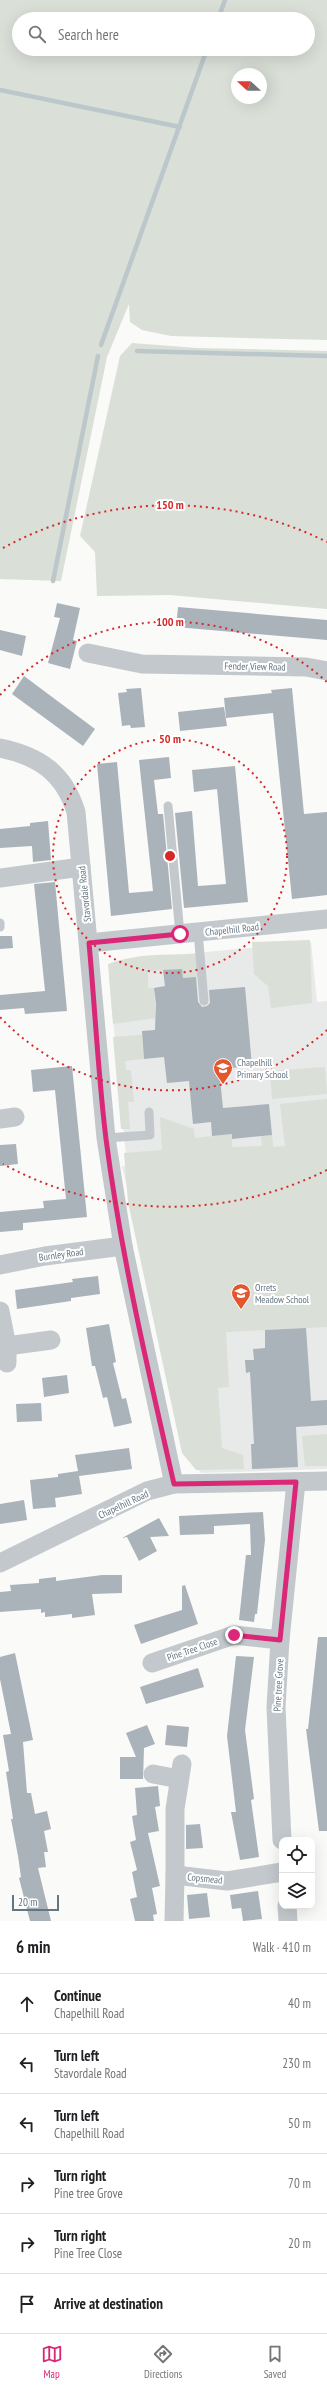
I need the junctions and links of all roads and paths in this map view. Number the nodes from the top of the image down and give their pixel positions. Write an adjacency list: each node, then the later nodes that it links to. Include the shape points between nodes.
1 (88, 653): 2 (street, Fender View Road, via 142,664 306,667)
2 (327, 671)
3 (0, 748): 5 (street, Stavordale Road, via 20,752 42,763 63,783 71,795 76,812)
4 (168, 806): 10 (lane)
5 (81, 867): 6 (street); 11 (street, Stavordale Road)
6 (0, 878)
7 (327, 919): 10 (street, Chapelhill Road)
8 (0, 923): 9 (lane)
9 (0, 927)
10 (189, 933): 11 (street, Chapelhill Road); 12 (lane)
11 (89, 943): 14 (street, Stavordale Road)
12 (204, 1001)
13 (149, 1112): 14 (lane, via 150,1136)
14 (106, 1138): 15 (street, Stavordale Road)
15 (123, 1246): 16 (street, Burnley Road, via 45,1256); 21 (street, Stavordale Road)
16 (0, 1265)
17 (0, 1311): 18 (street, via 7,1354)
18 (51, 1340)
19 (327, 1481): 20 (street, Chapelhill Road)
20 (296, 1482): 21 (street, Chapelhill Road); 23 (street, Pine tree Grove)
21 (174, 1484): 22 (street, Chapelhill Road, via 147,1492)
22 (0, 1563)
23 (280, 1640): 24 (street, Pine Tree Close, via 234,1635); 26 (street, Pine tree Grove, via 276,1707)
24 (152, 1663)
25 (153, 1774): 28 (street, Copsmead, via 180,1772 175,1809)
26 (282, 1837)
27 (279, 1872): 28 (street, Copsmead, via 227,1881)
28 (175, 1875): 30 (street)
29 (286, 1909): 31 (street)
30 (174, 1921)
31 (288, 1921)

